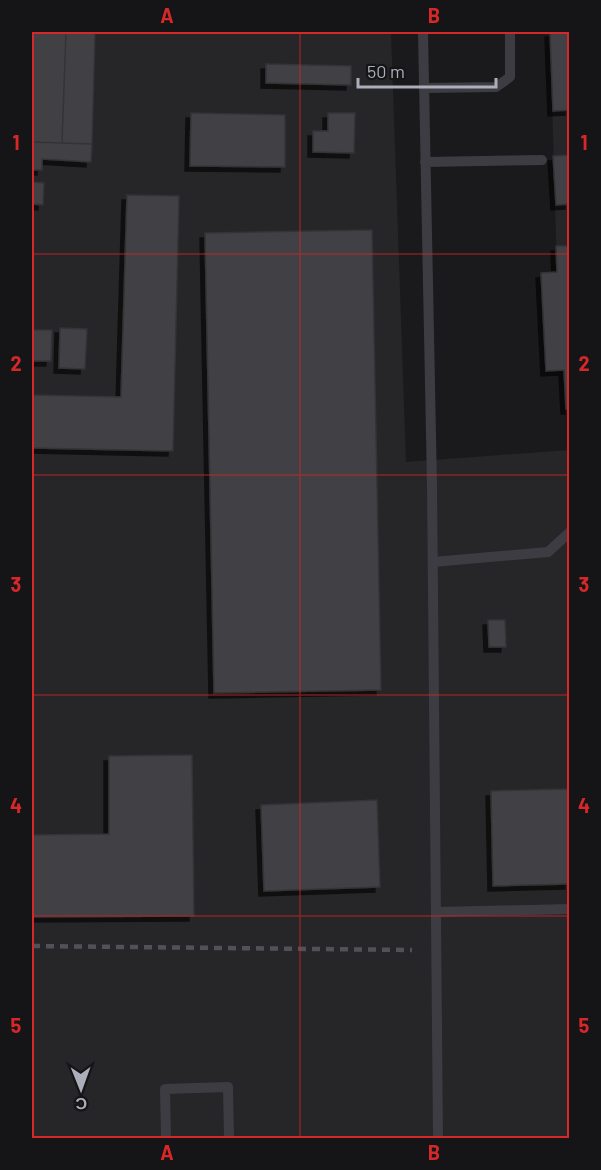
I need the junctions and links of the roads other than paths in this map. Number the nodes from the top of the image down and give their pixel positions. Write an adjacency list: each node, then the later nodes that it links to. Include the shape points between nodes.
1 (423, 32): 3 (lane)
2 (510, 32): 3 (lane, via 510,77 496,87)
3 (424, 87): 5 (lane)
4 (542, 160): 5 (lane)
5 (426, 162): 7 (lane)
6 (570, 532): 7 (lane, via 548,552)
7 (433, 562): 9 (lane)
8 (570, 909): 9 (lane)
9 (436, 912): 12 (lane)
10 (166, 1138): 11 (lane, via 165,1089 228,1088)
11 (229, 1138)
12 (438, 1138)

